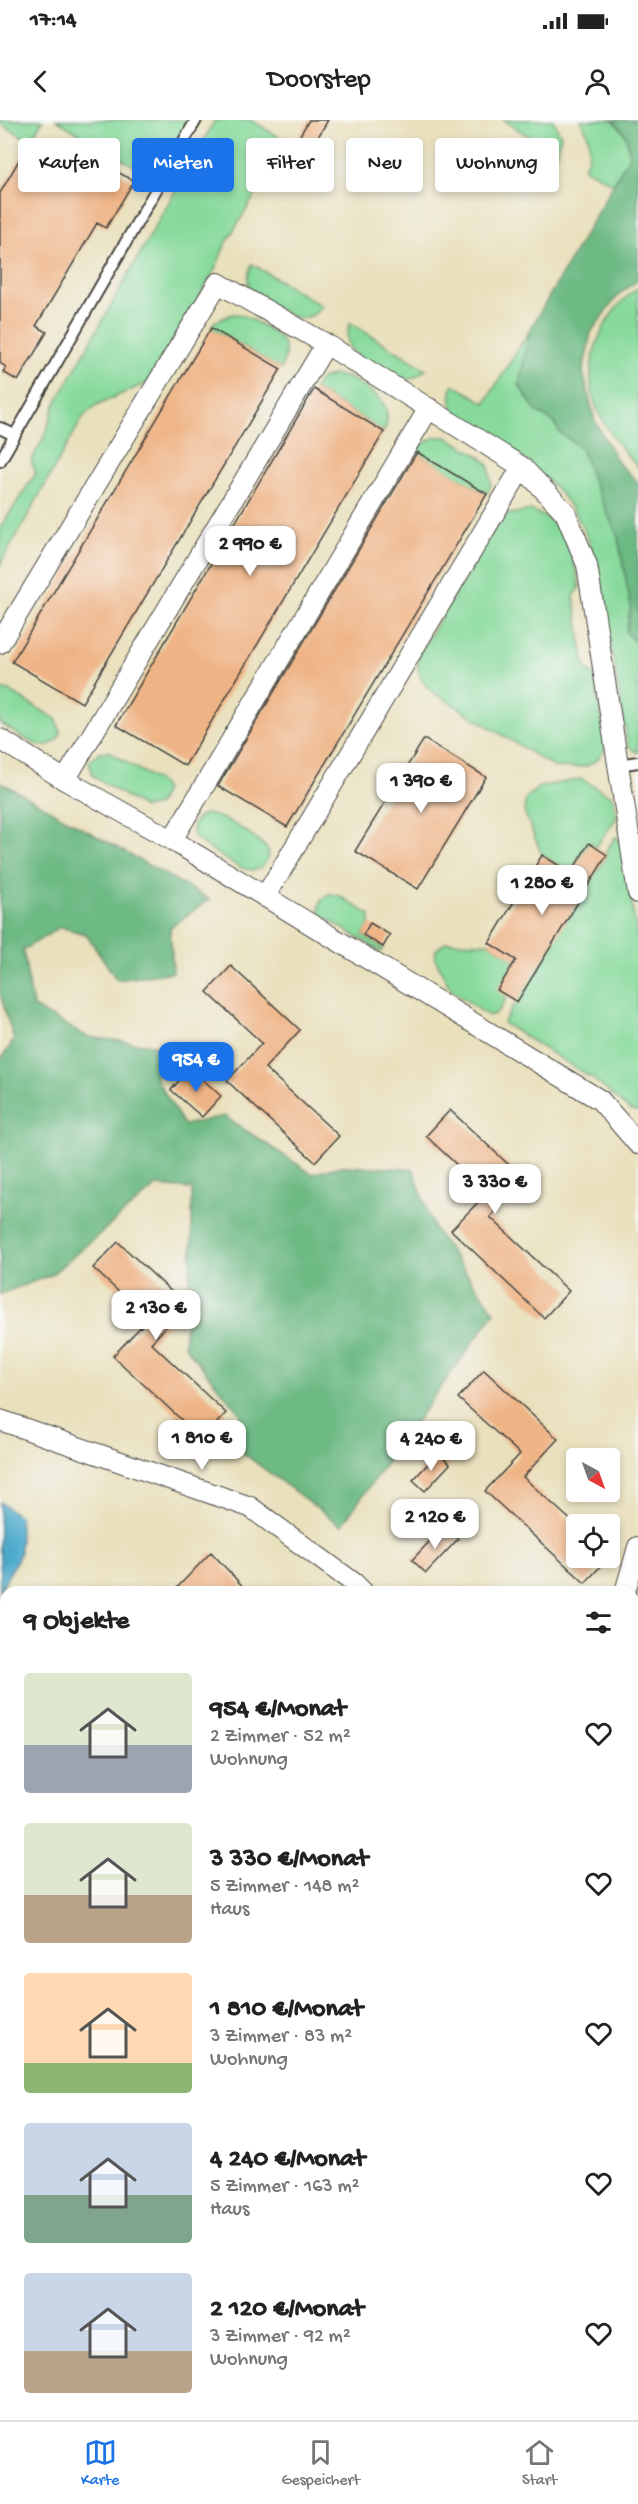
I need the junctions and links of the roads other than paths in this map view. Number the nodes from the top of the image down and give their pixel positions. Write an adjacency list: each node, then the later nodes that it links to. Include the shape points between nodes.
1 (196, 120): 5 (lane)
2 (327, 344): 3 (street); 8 (street, via 218,283); 12 (street)
3 (429, 408): 7 (street); 13 (street)
4 (0, 428): 5 (lane)
5 (14, 435): 6 (lane)
6 (0, 461)
7 (522, 467): 11 (street, via 565,512 587,565); 15 (street)
8 (0, 643)
9 (0, 739): 12 (street)
10 (638, 762): 11 (lane)
11 (618, 765): 14 (street)
12 (66, 780): 13 (street)
13 (172, 840): 15 (street)
14 (638, 893)
15 (265, 897): 16 (street, via 600,1100)
16 (638, 1144)
17 (0, 1420): 19 (street, via 250,1507)
18 (638, 1546): 20 (street)
19 (357, 1586)
20 (627, 1586)

